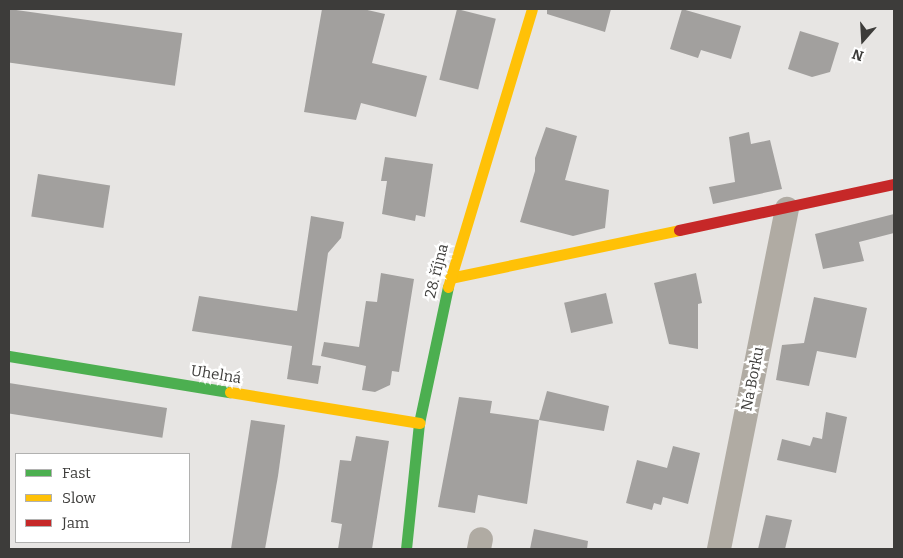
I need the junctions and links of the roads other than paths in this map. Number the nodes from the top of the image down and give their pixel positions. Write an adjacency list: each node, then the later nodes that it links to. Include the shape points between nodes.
1 (532, 9): 4 (street, 28. října, via 486,148)
2 (894, 184): 3 (street)
3 (787, 209): 4 (street); 8 (street, Na Borku)
4 (450, 278): 6 (street, 28. října)
5 (9, 356): 6 (street, Uhelná)
6 (419, 423): 7 (street, 28. října)
7 (406, 549)
8 (719, 549)

